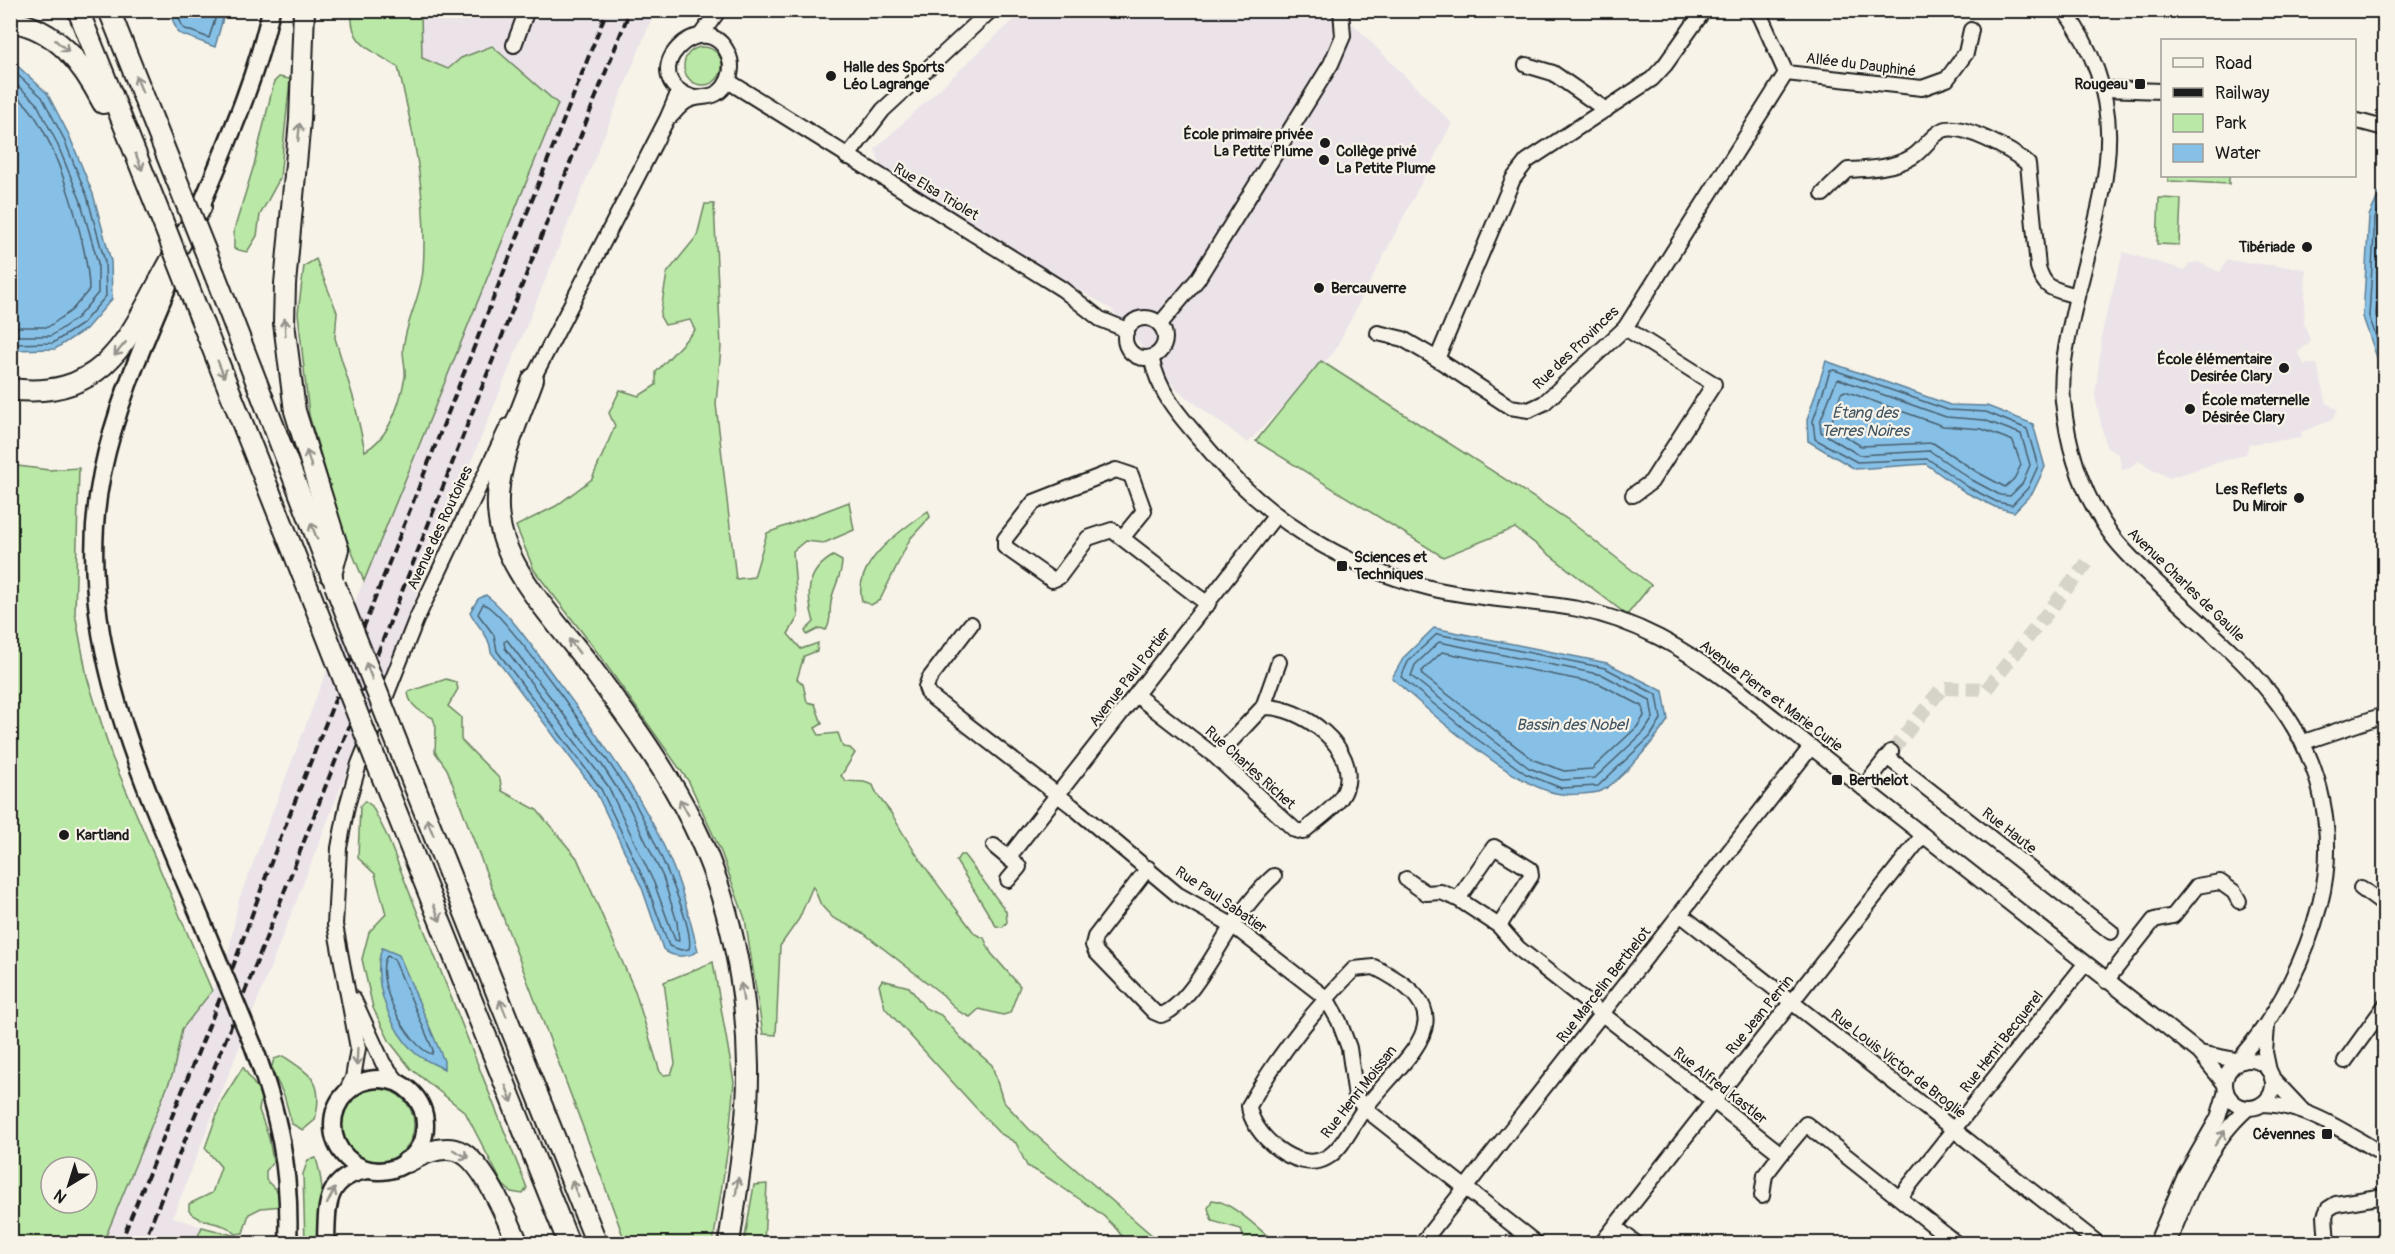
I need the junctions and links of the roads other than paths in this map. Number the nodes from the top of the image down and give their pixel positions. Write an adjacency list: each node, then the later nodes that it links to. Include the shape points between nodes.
1 (78, 10): 27 (highway)
2 (109, 10): 43 (highway, one-way to 2, bridge)
3 (271, 10): 30 (main road, via 249,90)
4 (304, 10): 43 (highway, one-way to 4, via 338,549 295,411 284,323 302,99)
5 (527, 10): 15 (street)
6 (991, 10): 28 (street, via 883,110)
7 (1341, 10): 32 (street, via 1341,47 1197,280)
8 (1754, 10): 17 (street, via 1760,15)
9 (2064, 10): 19 (street, Avenue Charles de Gaulle, via 2090,50)
10 (1700, 12): 23 (street, via 1652,79)
11 (10, 21): 27 (highway, one-way to 27, via 31,26 66,48 93,82 110,119)
12 (1971, 30): 17 (street, Allée du Dauphiné, via 1966,53 1947,79 1922,88)
13 (700, 36): 14 (street); 14 (street, via 718,10); 20 (street, via 687,38 670,56 671,81)
14 (718, 41): 18 (street, via 730,59)
15 (514, 45)
16 (1526, 65): 23 (street, via 1553,73)
17 (1786, 73): 33 (street, Rue des Provinces)
18 (728, 81): 22 (street, Avenue des Routoires, via 714,96); 28 (street, Rue Elsa Triolet)
19 (2104, 89): 21 (street); 31 (street, Avenue Charles de Gaulle, via 2108,166)
20 (679, 91): 22 (street); 24 (street, Avenue des Routoires)
21 (2161, 91)
22 (694, 98): 24 (street, Avenue des Routoires)
23 (1606, 110): 37 (street, via 1527,161 1513,179)
24 (668, 119): 38 (street, Avenue des Routoires)
25 (2356, 120): 26 (street)
26 (2385, 128)
27 (127, 133): 105 (highway, one-way to 105, bridge)
28 (847, 157): 34 (street, Rue Elsa Triolet, via 1062,289 1100,319)
29 (1823, 194): 31 (street, via 1848,170 1875,168 1912,158 1942,130 1968,130 2028,164 2038,267 2043,282)
30 (201, 207): 39 (highway, one-way to 39, via 139,323 118,352 94,372 70,384 42,390); 102 (main road, bridge, via 120,407 102,474 94,542 96,609 110,683 125,734 254,1046 280,1125 287,1167)
31 (2077, 296): 50 (street, Avenue Charles de Gaulle, via 2064,362 2063,398 2073,458 2095,508 2129,555 2267,687)
32 (1160, 324): 34 (street, via 1141,318); 36 (street, via 1165,343)
33 (1624, 327): 37 (street, Rue des Provinces, via 1544,403 1529,410 1510,407); 40 (street, via 1714,384 1652,482)
34 (1127, 330): 36 (street, via 1126,343 1132,353)
35 (1378, 333): 37 (street, Rue des Provinces, via 1403,339)
36 (1151, 357): 41 (street, Avenue Pierre et Marie Curie, via 1164,396 1220,463)
37 (1437, 359)
38 (533, 379): 71 (street, Avenue des Routoires, via 491,457 416,620 359,764 347,806 336,885 335,925); 107 (highway, one-way to 38, via 748,1067 739,969 714,874 688,814 633,727 537,598 505,543 498,519 498,492)
39 (10, 389)
40 (1633, 495)
41 (1276, 515): 44 (street, Avenue Paul Portier); 51 (street, Avenue Pierre et Marie Curie, via 1341,555 1392,577 1451,593 1579,609 1651,633 1705,664)
42 (1122, 537): 42 (street, via 1144,511 1131,475 1116,470 1034,502 1005,539 1005,547 1052,580 1089,538 1112,530); 44 (street)
43 (333, 580): 106 (highway, one-way to 43, bridge)
44 (1208, 604): 47 (street, Avenue Paul Portier)
45 (971, 624): 54 (street, Rue Paul Sabatier, via 928,679 929,695)
46 (1279, 662): 48 (street)
47 (1136, 695): 52 (street, Rue Charles Richet); 54 (street, Avenue Paul Portier)
48 (1260, 711): 52 (street); 52 (street, Rue Charles Richet, via 1273,706 1302,714 1323,731 1346,760 1349,776 1340,799 1303,832 1295,830)
49 (2385, 715): 50 (street)
50 (2304, 742): 77 (street, Avenue Charles de Gaulle, via 2316,771 2325,814 2326,869 2311,933)
51 (1811, 747): 53 (street, Avenue Pierre et Marie Curie); 66 (street, Rue Marcelin Berthelot)
52 (1216, 757)
53 (1863, 788): 55 (street, Avenue Pierre et Marie Curie); 69 (street, Rue Haute, via 1889,754)
54 (1058, 795): 57 (street, Avenue Paul Portier); 58 (street, Rue Paul Sabatier)
55 (1923, 835): 70 (street, Avenue Pierre et Marie Curie); 74 (street, Rue Jean Perrin)
56 (994, 846): 57 (street)
57 (1008, 858): 61 (street, via 1019,867)
58 (1148, 868): 67 (street, Rue Paul Sabatier, via 1177,894); 67 (street, via 1095,937 1093,945 1154,1012 1170,1012 1204,971)
59 (1274, 876): 67 (street)
60 (1406, 879): 63 (street, via 1426,893 1442,892)
61 (1008, 880)
62 (2361, 888): 65 (street)
63 (1458, 899): 68 (street, Rue Alfred Kastler); 68 (street, via 1494,847 1530,869 1531,876)
64 (2238, 901): 72 (street, via 2234,892 2220,882 2197,886 2173,916 2154,921)
65 (2385, 905)
66 (1680, 914): 74 (street, Rue Louis Victor de Broglie); 76 (street, Rue Marcelin Berthelot)
67 (1232, 925): 73 (street, Rue Paul Sabatier)
68 (1499, 926): 76 (street, Rue Alfred Kastler, via 1518,948)
69 (2111, 932)
70 (2085, 964): 72 (street, Avenue Pierre et Marie Curie); 90 (street, Rue Henri Becquerel)
71 (344, 979): 82 (street, Avenue des Routoires, via 383,1063); 84 (street, Avenue des Routoires, one-way to 84, via 358,1048 355,1072)
72 (2106, 981): 78 (street, Avenue Pierre et Marie Curie)
73 (1326, 998): 88 (street, Rue Paul Sabatier, via 1349,1048 1356,1097); 88 (street, Rue Henri Moissan, via 1354,969 1374,967 1394,977 1420,999 1426,1012 1426,1028 1419,1044); 88 (street, Rue Henri Moissan, via 1286,1044 1249,1106 1250,1118 1261,1136 1281,1152 1309,1161 1324,1160 1334,1152)
74 (1792, 1002): 85 (street, Rue Jean Perrin); 90 (street, Rue Louis Victor de Broglie)
75 (2385, 1006): 80 (street)
76 (1602, 1014): 85 (street, Rue Alfred Kastler); 95 (street, Rue Marcelin Berthelot)
77 (2268, 1026): 79 (street, Avenue Charles de Gaulle, via 2243,1054); 81 (street, Avenue Charles de Gaulle, via 2265,1052)
78 (2199, 1053): 79 (street, Avenue Pierre et Marie Curie); 83 (street, Avenue Pierre et Marie Curie)
79 (2242, 1061): 81 (street, via 2258,1061); 83 (street, via 2229,1071)
80 (2344, 1061)
81 (2270, 1075): 86 (street, via 2271,1093); 89 (street)
82 (399, 1083): 84 (main road, via 368,1080 354,1086); 93 (main road, via 414,1095 426,1125 423,1140)
83 (2225, 1088): 87 (street, via 2234,1102); 112 (street, via 2218,1118 2185,1176)
84 (343, 1098): 94 (main road, via 337,1108 335,1139 353,1164)
85 (1713, 1101): 91 (street, Rue Alfred Kastler); 99 (street, Rue Jean Perrin)
86 (2262, 1104): 87 (street); 89 (street)
87 (2248, 1107): 113 (street, one-way to 87, via 2180,1210 2214,1146)
88 (1364, 1108): 95 (street)
89 (2303, 1111): 92 (street)
90 (1954, 1130): 98 (street, Rue Henri Becquerel); 100 (street, Rue Louis Victor de Broglie)
91 (1781, 1154): 96 (street, via 1765,1175); 98 (street, via 1806,1124)
92 (2385, 1155)
93 (407, 1162): 94 (main road, via 382,1171); 104 (highway, one-way to 104, via 442,1149 467,1156 502,1208)
94 (368, 1170): 103 (main road, one-way to 94, via 330,1193 353,1172)
95 (1466, 1187): 101 (street, Rue Marcelin Berthelot); 108 (street)
96 (1762, 1196)
97 (2385, 1196): 114 (street, via 2336,1204 2328,1209)
98 (1900, 1197): 111 (street)
99 (1615, 1227): 109 (street, Rue Jean Perrin); 110 (street)
100 (2095, 1241)
101 (1422, 1243)
102 (288, 1244)
103 (326, 1244)
104 (518, 1244)
105 (568, 1244)
106 (597, 1244)
107 (729, 1244)
108 (1537, 1244)
109 (1601, 1244)
110 (1637, 1244)
111 (1957, 1244)
112 (2156, 1244)
113 (2168, 1244)
114 (2326, 1244)

